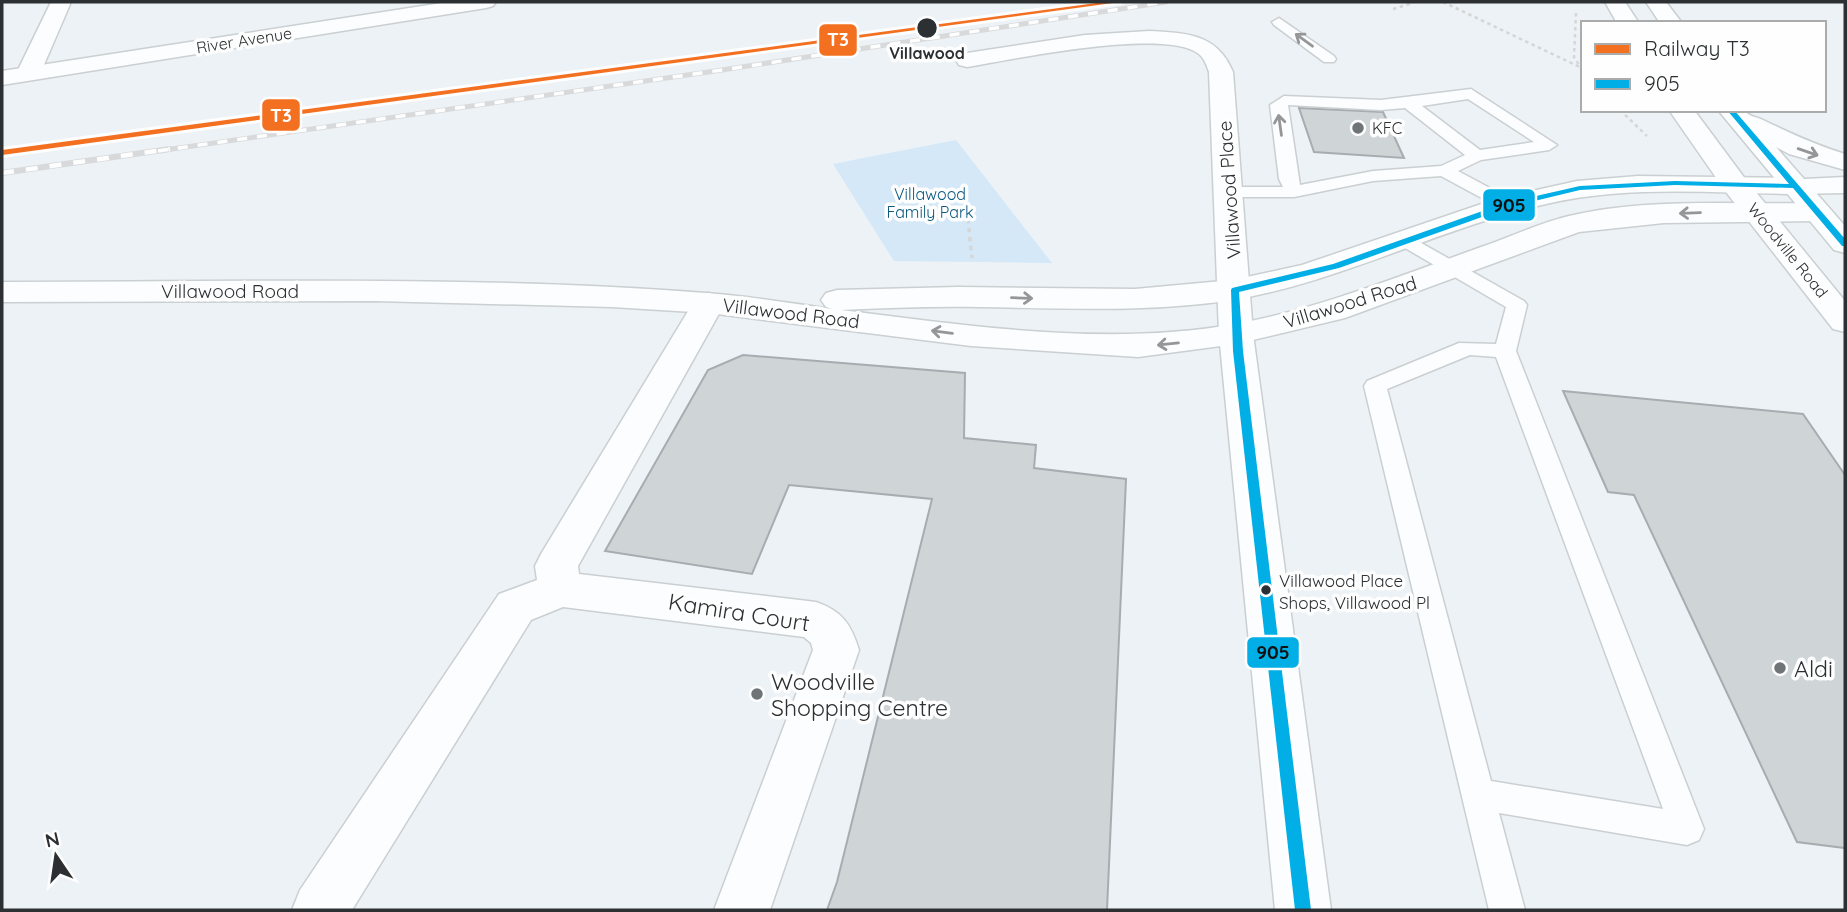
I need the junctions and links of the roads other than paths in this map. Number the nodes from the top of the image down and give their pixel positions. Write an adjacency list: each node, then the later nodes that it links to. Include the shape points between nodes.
1 (61, 2): 10 (street)
2 (485, 2): 10 (street, River Avenue)
3 (1615, 2): 5 (street)
4 (1656, 2): 6 (street)
5 (1627, 21)
6 (1670, 21)
7 (1279, 22): 8 (lane, one-way to 7)
8 (1329, 59)
9 (967, 60): 22 (street, Villawood Place, via 1107,40 1153,37 1200,44 1212,53 1221,72)
10 (28, 74): 11 (street, River Avenue)
11 (2, 78)
12 (1408, 103): 16 (lane); 16 (lane, via 1471,94 1549,145); 23 (lane, one-way to 12, via 1288,179 1279,105 1284,101)
13 (1682, 112): 20 (street, Woodville Road)
14 (1732, 112): 21 (street)
15 (1733, 112): 17 (street, one-way to 17, via 1798,148)
16 (1477, 156): 18 (lane)
17 (1845, 162)
18 (1444, 171): 23 (lane, via 1373,176); 24 (lane)
19 (1845, 184): 21 (street, Villawood Road)
20 (1736, 186): 21 (street, Villawood Road); 24 (street, Villawood Road, via 1675,183 1580,188); 26 (street, Woodville Road)
21 (1794, 186): 25 (street)
22 (1228, 192): 23 (lane); 30 (street, Villawood Place)
23 (1294, 192)
24 (1508, 205): 27 (street, Villawood Road)
25 (1831, 211): 26 (street, Villawood Road); 28 (street)
26 (1758, 213): 29 (street, Villawood Road, one-way to 29, via 1609,217 1544,233); 33 (street, Woodville Road)
27 (1407, 241): 29 (lane); 30 (street, Villawood Road, via 1336,266)
28 (1845, 244)
29 (1452, 269): 34 (street, Villawood Road, via 1333,312); 35 (lane, via 1517,305)
30 (1235, 290): 32 (street, Villawood Road, one-way to 30, via 974,296 1107,301); 34 (street, Villawood Place)
31 (2, 292): 32 (street, Villawood Road, via 374,291)
32 (709, 303): 34 (street, Villawood Road, one-way to 32, via 1169,344 1109,345 971,336); 36 (street, via 556,566)
33 (1845, 322)
34 (1236, 334): 40 (street, Villawood Place)
35 (1505, 351): 37 (lane, via 1467,348 1375,386); 37 (lane, via 1687,829)
36 (561, 589): 38 (street, Kamira Court, via 515,607); 39 (street, Kamira Court, via 816,620 831,633 836,650)
37 (1478, 794): 41 (lane)
38 (320, 910)
39 (742, 910)
40 (1303, 910)
41 (1507, 910)

